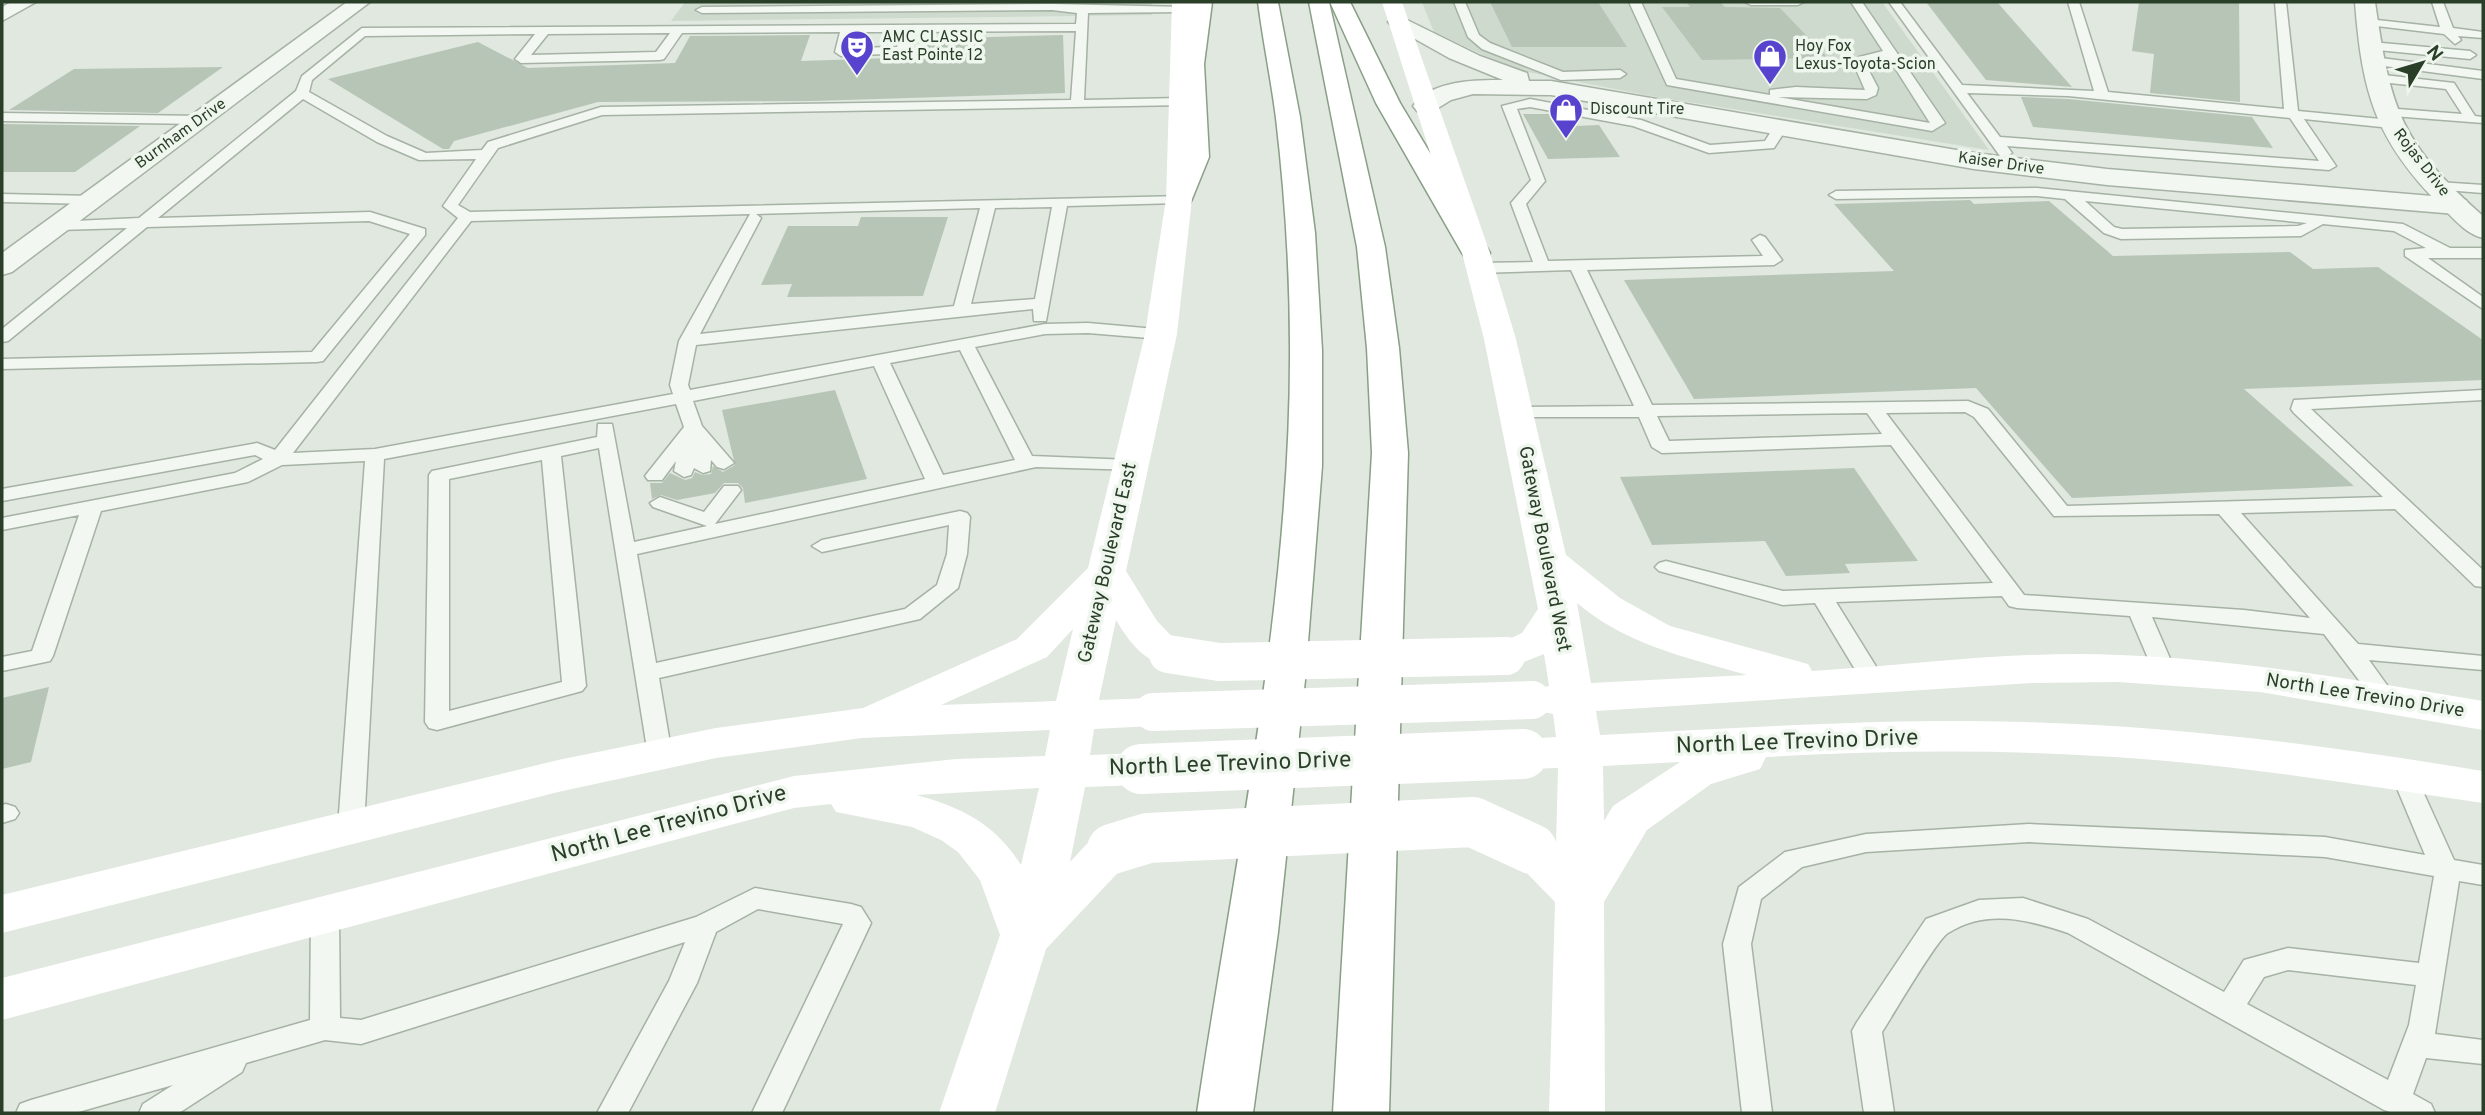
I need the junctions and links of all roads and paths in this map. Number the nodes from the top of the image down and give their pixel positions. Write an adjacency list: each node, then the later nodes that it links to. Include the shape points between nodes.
1 (26, 2): 22 (street)
2 (360, 2): 51 (street, Burnham Drive)
3 (1269, 2): 162 (main road, via 1298,208 1306,319 1304,464 1298,557 1251,957)
4 (1318, 2): 163 (main road, via 1371,247 1384,348 1390,453)
5 (1340, 2): 74 (main road, via 1388,103)
6 (1460, 2): 39 (lane, via 1474,37)
7 (1635, 2): 38 (lane)
8 (1751, 2): 9 (lane)
9 (1798, 2)
10 (1857, 2): 32 (lane)
11 (1894, 2): 40 (lane)
12 (2074, 2): 42 (lane)
13 (2281, 2): 48 (lane)
14 (2438, 2): 29 (lane)
15 (1188, 4): 19 (lane); 45 (main road, Gateway Boulevard East); 61 (main road, via 1196,157)
16 (835, 5): 17 (lane); 20 (lane)
17 (893, 5): 18 (lane)
18 (1038, 5): 19 (lane)
19 (1085, 5): 23 (lane)
20 (702, 10)
21 (1396, 12): 39 (street, Kaiser Drive, via 1432,42 1488,69); 46 (main road, Gateway Boulevard West)
22 (2, 15)
23 (1081, 27): 24 (lane); 44 (lane)
24 (909, 28): 25 (lane); 25 (lane, via 902,50 841,52)
25 (847, 29): 27 (lane)
26 (618, 30): 27 (lane); 28 (lane); 34 (lane)
27 (678, 30): 34 (lane, via 660,56)
28 (544, 31): 34 (lane, via 521,59); 41 (lane, via 362,33 306,79)
29 (2448, 32): 30 (lane); 31 (lane); 33 (lane)
30 (2483, 35)
31 (2370, 42): 33 (lane); 37 (lane); 50 (street, Rojas Drive); 52 (lane, via 2450,86)
32 (1891, 52): 43 (lane, via 1865,57 1861,67 1872,88 1862,96 1796,91); 43 (lane, via 1938,123 1932,127)
33 (2470, 55): 35 (lane)
34 (597, 57)
35 (2483, 69)
36 (1620, 74): 39 (lane)
37 (2483, 75)
38 (1671, 82): 43 (lane); 47 (lane)
39 (1556, 84): 46 (street, Kaiser Drive, via 1472,87 1443,94); 47 (street, Kaiser Drive)
40 (1959, 89): 42 (lane); 54 (lane)
41 (302, 93): 55 (lane, via 424,158); 69 (lane)
42 (2102, 95): 48 (lane)
43 (1745, 96)
44 (1077, 102): 45 (lane); 55 (lane, via 601,111 493,145)
45 (1181, 102): 61 (main road, Gateway Boulevard East)
46 (1425, 106): 74 (main road, Gateway Boulevard West)
47 (1680, 110): 53 (street, Kaiser Drive)
48 (2293, 114): 50 (lane); 54 (lane, via 2329,166)
49 (2, 117): 51 (lane)
50 (2388, 118): 52 (lane); 65 (street, Rojas Drive)
51 (200, 120): 62 (street, Burnham Drive)
52 (2477, 120)
53 (1780, 128): 56 (street, Kaiser Drive); 77 (lane, via 1769,145 1709,149 1636,123 1530,103 1509,106 1538,181 1518,203)
54 (1997, 141): 56 (lane)
55 (486, 154): 66 (lane, via 450,206)
56 (2013, 166): 57 (street, Kaiser Drive)
57 (2063, 183): 59 (lane); 65 (street, Kaiser Drive); 68 (lane); 68 (lane, via 2109,230 2120,234 2301,231)
58 (2483, 189): 65 (lane)
59 (1836, 195)
60 (2, 198): 62 (lane)
61 (1179, 199): 63 (lane); 82 (main road, Gateway Boulevard East)
62 (92, 200): 70 (street, Burnham Drive)
63 (1060, 202): 64 (lane); 78 (lane)
64 (989, 204): 66 (lane); 80 (lane)
65 (2465, 211)
66 (467, 217): 99 (lane)
67 (752, 218): 84 (lane)
68 (2324, 220): 72 (lane, via 2406,229)
69 (140, 224): 70 (lane); 83 (lane); 87 (lane, via 370,216 420,232 317,356)
70 (58, 225): 76 (street, Burnham Drive)
71 (1760, 240): 75 (lane, via 1774,260)
72 (2445, 252): 73 (lane); 79 (lane, via 2411,253)
73 (2483, 253)
74 (1478, 261): 77 (lane); 93 (main road, Gateway Boulevard West)
75 (1577, 265): 77 (lane); 91 (lane)
76 (2, 266)
77 (1542, 266)
78 (1041, 303): 80 (lane); 81 (lane, via 1039,314)
79 (2483, 304)
80 (961, 310): 84 (lane)
81 (1045, 329): 82 (lane, via 1088,327); 85 (lane)
82 (1161, 334): 102 (main road, Gateway Boulevard East)
83 (2, 337)
84 (688, 341): 89 (lane, via 680,385)
85 (965, 344): 86 (lane); 101 (lane)
86 (880, 360): 89 (lane); 103 (lane)
87 (2, 364)
88 (2483, 395): 106 (lane, via 2300,404 2300,409)
89 (685, 396): 92 (lane); 94 (lane)
90 (1871, 407): 91 (lane); 95 (lane); 108 (lane, via 1975,408 2062,512)
91 (1645, 411): 93 (lane); 95 (lane, via 1661,447)
92 (602, 412): 96 (lane); 98 (lane)
93 (1516, 413): 113 (main road, Gateway Boulevard West)
94 (693, 426): 94 (lane, via 677,472); 100 (lane)
95 (1895, 439): 117 (lane)
96 (607, 441): 97 (lane); 112 (lane)
97 (551, 452): 97 (lane, via 439,475 437,722 574,686)
98 (375, 455): 99 (lane); 141 (lane)
99 (278, 459): 104 (lane, via 257,449); 107 (lane, via 241,478)
100 (724, 463)
101 (1026, 463): 102 (lane); 103 (lane)
102 (1131, 466): 115 (main road, Gateway Boulevard East)
103 (937, 483): 110 (lane)
104 (2, 495)
105 (693, 497): 110 (lane); 110 (lane); 110 (lane)
106 (2400, 503): 108 (lane); 116 (lane)
107 (92, 507): 109 (lane); 124 (lane, via 42,656)
108 (2226, 509): 121 (lane)
109 (2, 524)
110 (710, 526): 112 (lane)
111 (822, 546): 126 (lane, via 960,517 957,554 947,587 912,614)
112 (625, 550): 126 (lane)
113 (1546, 559): 119 (main road, Gateway Boulevard West); 128 (main road, via 1606,607 1656,635)
114 (1666, 567): 118 (lane, via 1783,598)
115 (1107, 571): 119 (main road, bridge, via 1142,629 1168,654 1219,662 1506,656 1536,642); 131 (main road, Gateway Boulevard East); 133 (main road, via 1032,648)
116 (2483, 581)
117 (2008, 589): 118 (lane); 120 (lane, via 2017,601)
118 (1821, 596): 127 (lane)
119 (1558, 609): 129 (main road, Gateway Boulevard West)
120 (2139, 612): 121 (lane, via 2244,617); 125 (lane)
121 (2332, 628): 122 (lane)
122 (2351, 651): 123 (lane); 130 (lane)
123 (2483, 663)
124 (2, 664)
125 (2164, 670): 127 (main road, North Lee Trevino Drive, via 2032,669); 130 (main road, North Lee Trevino Drive, via 2260,678)
126 (646, 673): 136 (lane)
127 (1872, 681): 128 (main road, North Lee Trevino Drive)
128 (1826, 683): 129 (main road, North Lee Trevino Drive)
129 (1552, 699): 131 (main road, North Lee Trevino Drive, bridge); 135 (main road, Gateway Boulevard West)
130 (2385, 699): 132 (main road, North Lee Trevino Drive)
131 (1074, 715): 133 (main road, North Lee Trevino Drive); 137 (main road, Gateway Boulevard East)
132 (2483, 715)
133 (862, 723): 136 (main road, North Lee Trevino Drive)
134 (1846, 740): 135 (main road, North Lee Trevino Drive); 138 (main road, North Lee Trevino Drive, via 2022,737 2123,741 2214,748); 144 (main road, via 1731,761 1695,773 1630,818)
135 (1581, 752): 137 (main road, North Lee Trevino Drive, bridge); 144 (main road, Gateway Boulevard West)
136 (660, 754): 141 (main road, North Lee Trevino Drive)
137 (1067, 772): 140 (main road, North Lee Trevino Drive, via 956,775); 148 (main road, Gateway Boulevard East)
138 (2403, 774): 139 (main road, North Lee Trevino Drive); 142 (lane)
139 (2483, 787)
140 (794, 792): 146 (main road, North Lee Trevino Drive); 148 (main road, via 920,810 955,826 977,842 1002,876)
141 (351, 827): 145 (main road, North Lee Trevino Drive)
142 (2445, 868): 143 (lane); 149 (lane); 165 (lane, via 2325,847 2029,833 1867,843 1794,859 1749,894 1737,944)
143 (2483, 875)
144 (1581, 898): 148 (main road, bridge, via 1532,849 1473,822 1148,838 1112,849); 164 (main road, Gateway Boulevard West)
145 (2, 914)
146 (325, 915): 150 (main road, North Lee Trevino Drive); 152 (lane)
147 (705, 925): 152 (lane, via 361,1032); 159 (lane, via 683,983); 160 (lane, via 755,898 851,914 857,923)
148 (1026, 938): 161 (main road, Gateway Boulevard East)
149 (2432, 976): 151 (lane, via 2288,959 2254,968); 153 (lane)
150 (2, 999)
151 (2229, 1009): 156 (lane); 166 (lane, via 2078,926 2023,908 1979,911 1936,926 1867,1031)
152 (325, 1028): 154 (lane)
153 (2416, 1044): 155 (lane); 156 (lane)
154 (251, 1050): 157 (lane); 158 (lane)
155 (2483, 1052)
156 (2407, 1107)
157 (31, 1113)
158 (154, 1113)
159 (612, 1113)
160 (767, 1113)
161 (967, 1113)
162 (1225, 1113)
163 (1361, 1113)
164 (1577, 1113)
165 (1757, 1113)
166 (1879, 1113)

